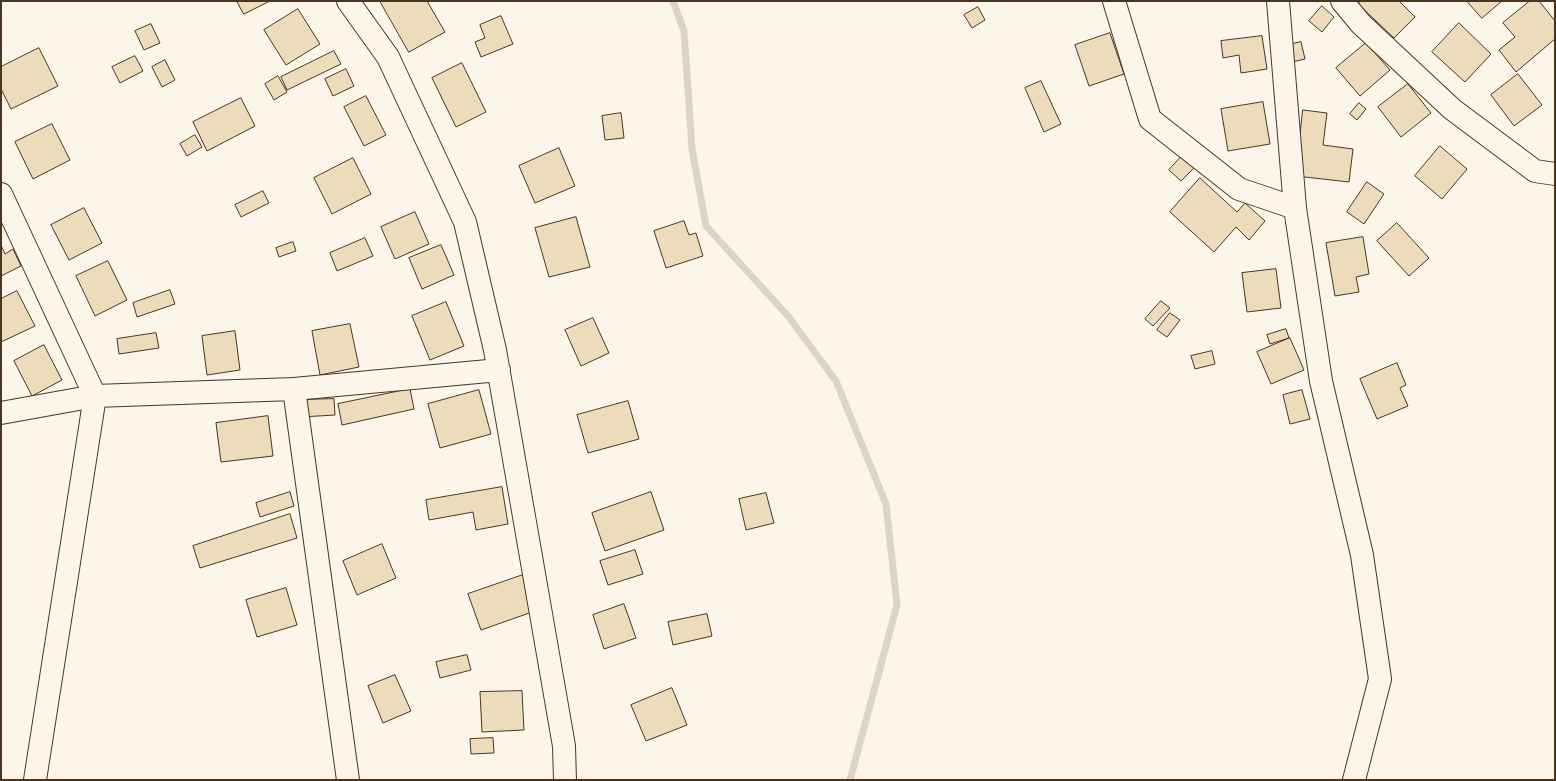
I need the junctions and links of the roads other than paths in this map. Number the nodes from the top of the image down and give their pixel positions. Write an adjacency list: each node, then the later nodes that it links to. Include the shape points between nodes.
1 (348, 1): 8 (street, via 388,57 465,222)
2 (1114, 1): 7 (street, via 1150,119 1239,189)
3 (1278, 1): 7 (street)
4 (1342, 1): 5 (street, via 1360,24 1452,109 1535,171)
5 (1555, 174)
6 (1, 194): 10 (street)
7 (1295, 208): 15 (street, via 1321,381 1362,555 1380,679)
8 (499, 370): 9 (street); 14 (street, via 564,746)
9 (294, 389): 10 (street); 13 (street)
10 (95, 396): 11 (street); 12 (street)
11 (1, 413)
12 (35, 780)
13 (348, 780)
14 (565, 780)
15 (1354, 780)

